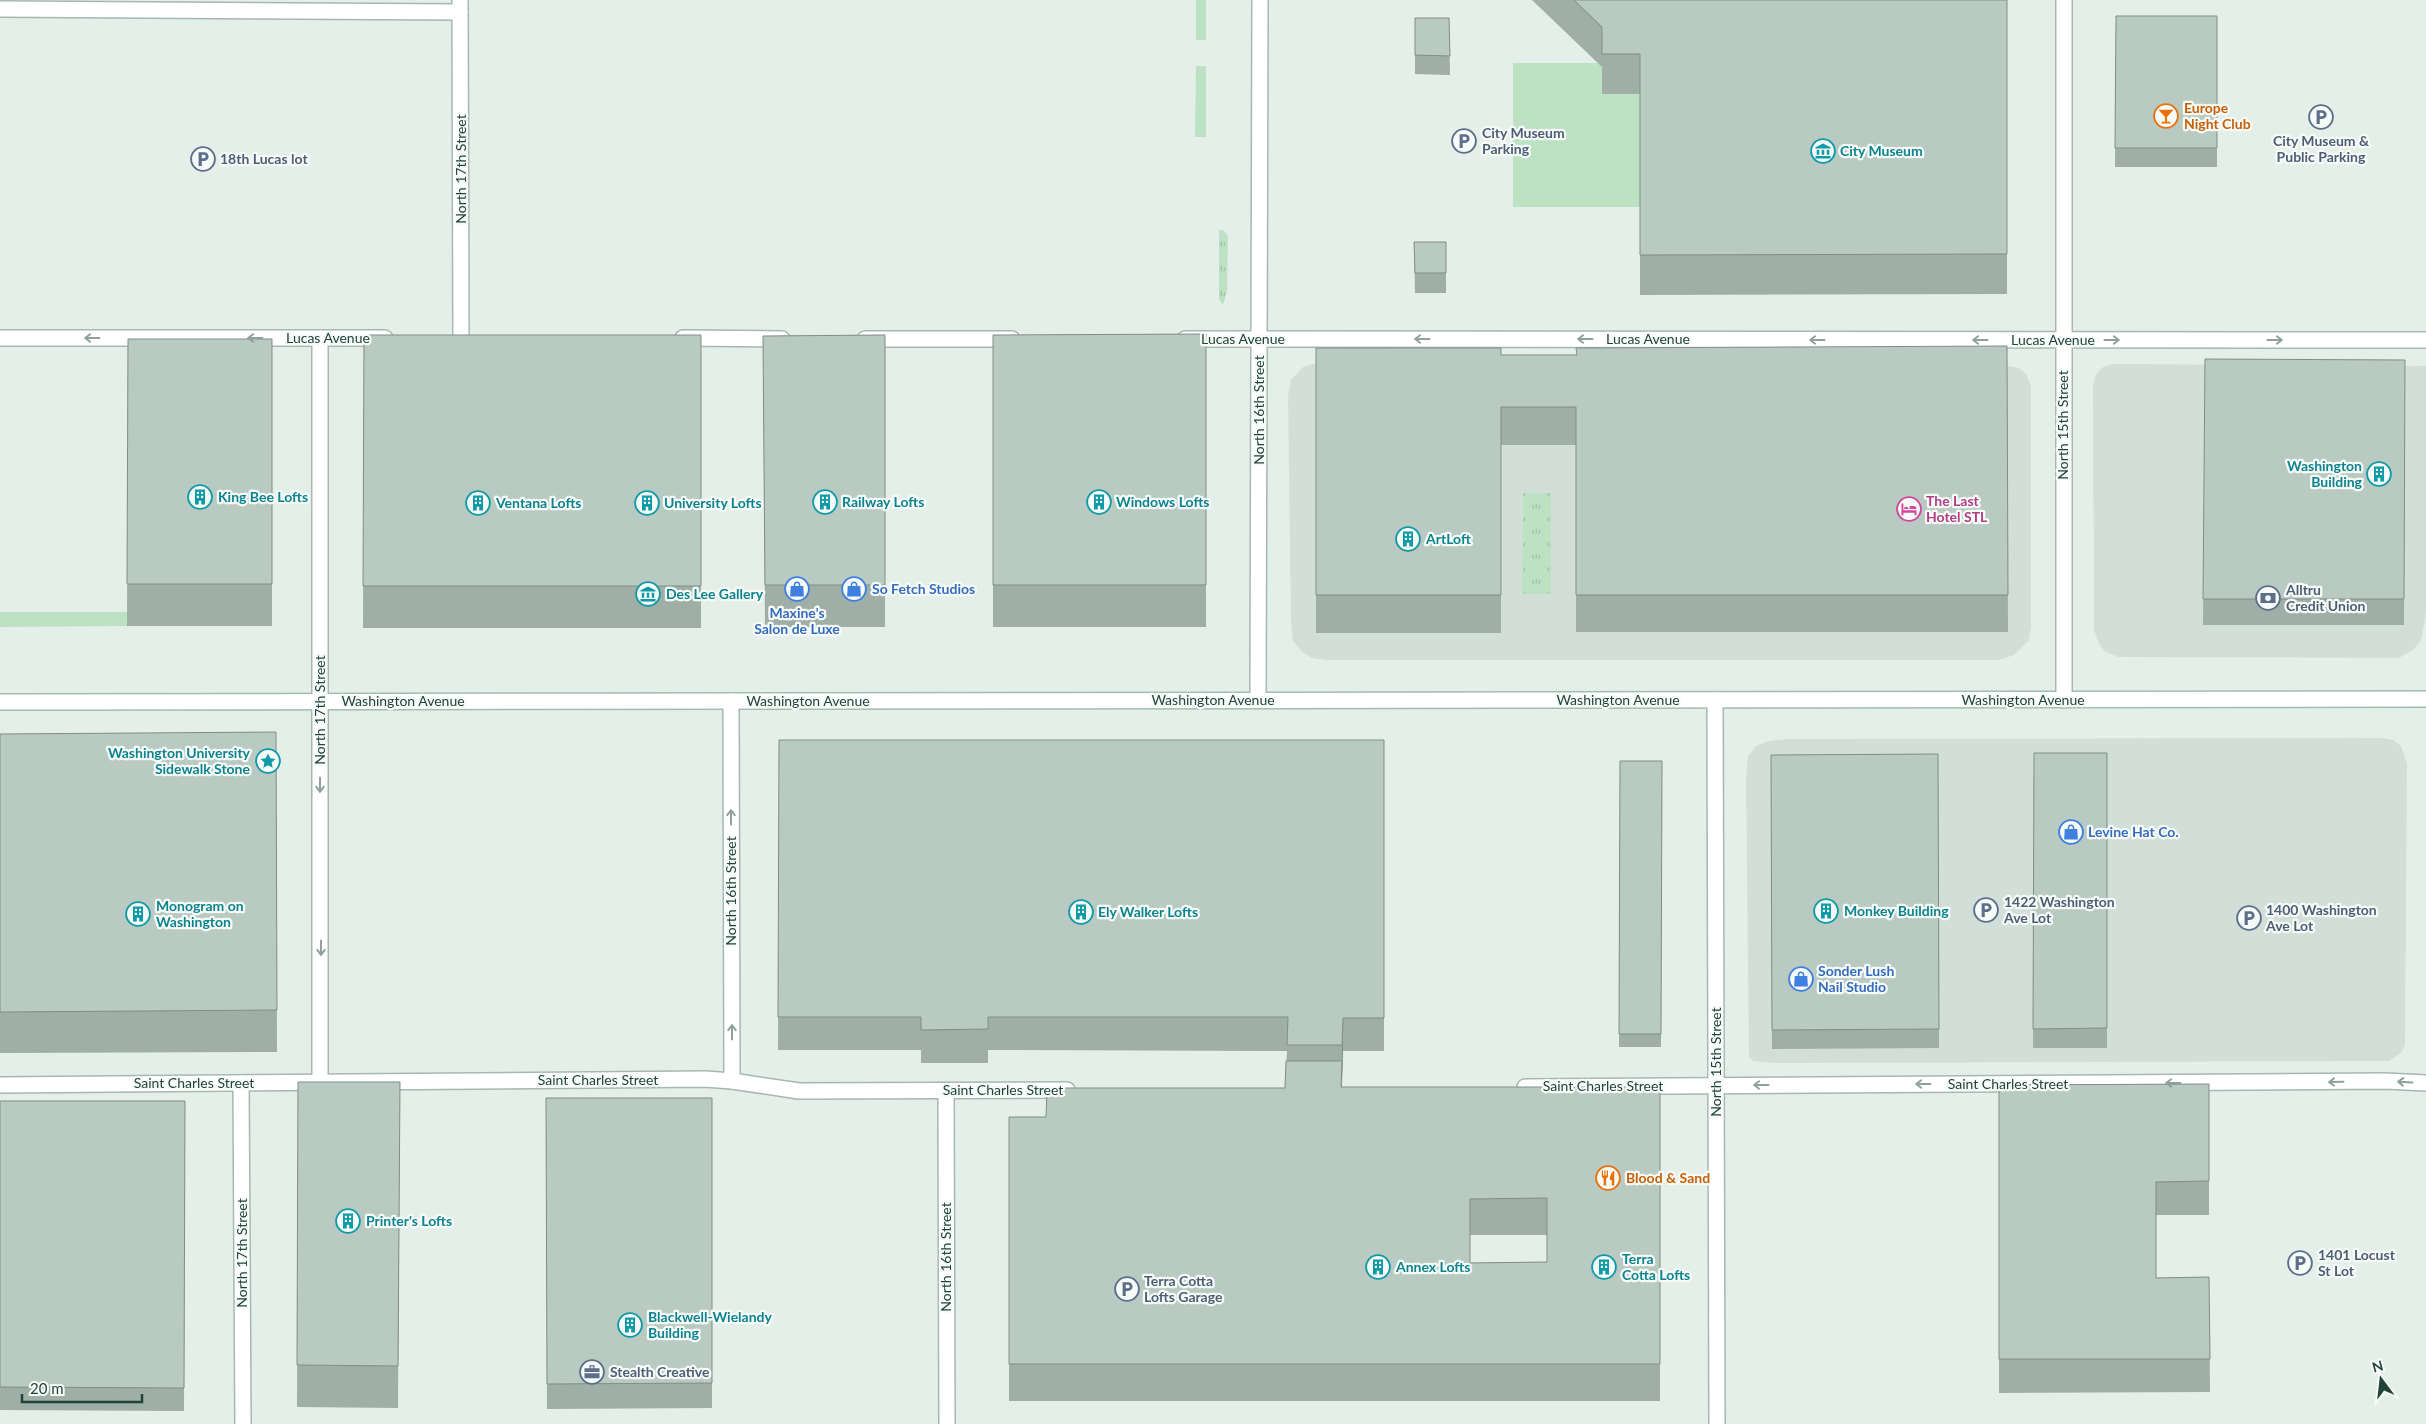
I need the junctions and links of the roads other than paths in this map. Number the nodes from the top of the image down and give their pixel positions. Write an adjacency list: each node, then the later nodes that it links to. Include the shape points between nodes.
1 (1260, 0): 14 (street, North 16th Street)
2 (2064, 0): 15 (street, North 15th Street)
3 (460, 6): 4 (street); 8 (street, North 17th Street, via 466,338)
4 (0, 9)
5 (0, 338): 6 (street, Lucas Avenue, one-way to 5)
6 (320, 338): 7 (street, Lucas Avenue); 23 (street, North 17th Street)
7 (404, 338)
8 (442, 338)
9 (669, 338): 10 (street)
10 (794, 339)
11 (853, 339): 12 (street)
12 (1029, 339)
13 (1175, 339): 14 (street, Lucas Avenue)
14 (1259, 339): 15 (street, Lucas Avenue, one-way to 14); 17 (street, North 16th Street)
15 (2063, 340): 16 (street, Lucas Avenue, one-way to 16); 19 (street, North 15th Street)
16 (2426, 340)
17 (1258, 700): 18 (street, Washington Avenue); 21 (street, Washington Avenue)
18 (1715, 700): 19 (street, Washington Avenue); 29 (street, North 15th Street)
19 (2064, 700): 20 (street, Washington Avenue)
20 (2426, 700)
21 (731, 701): 23 (street, Washington Avenue); 24 (street, North 16th Street, one-way to 21)
22 (0, 702): 23 (street, Washington Avenue)
23 (320, 702): 25 (street, North 17th Street, one-way to 25)
24 (732, 1081): 25 (street, Saint Charles Street); 32 (street, Saint Charles Street, via 799,1091)
25 (320, 1082): 26 (street, Saint Charles Street)
26 (241, 1083): 28 (street, Saint Charles Street); 33 (street, North 17th Street)
27 (2426, 1083): 29 (street, Saint Charles Street, one-way to 29)
28 (0, 1085)
29 (1716, 1086): 30 (street, Saint Charles Street); 35 (street, North 15th Street)
30 (1514, 1087)
31 (1078, 1090): 32 (street, Saint Charles Street)
32 (946, 1091): 34 (street, North 16th Street)
33 (242, 1424)
34 (947, 1424)
35 (1717, 1424)

